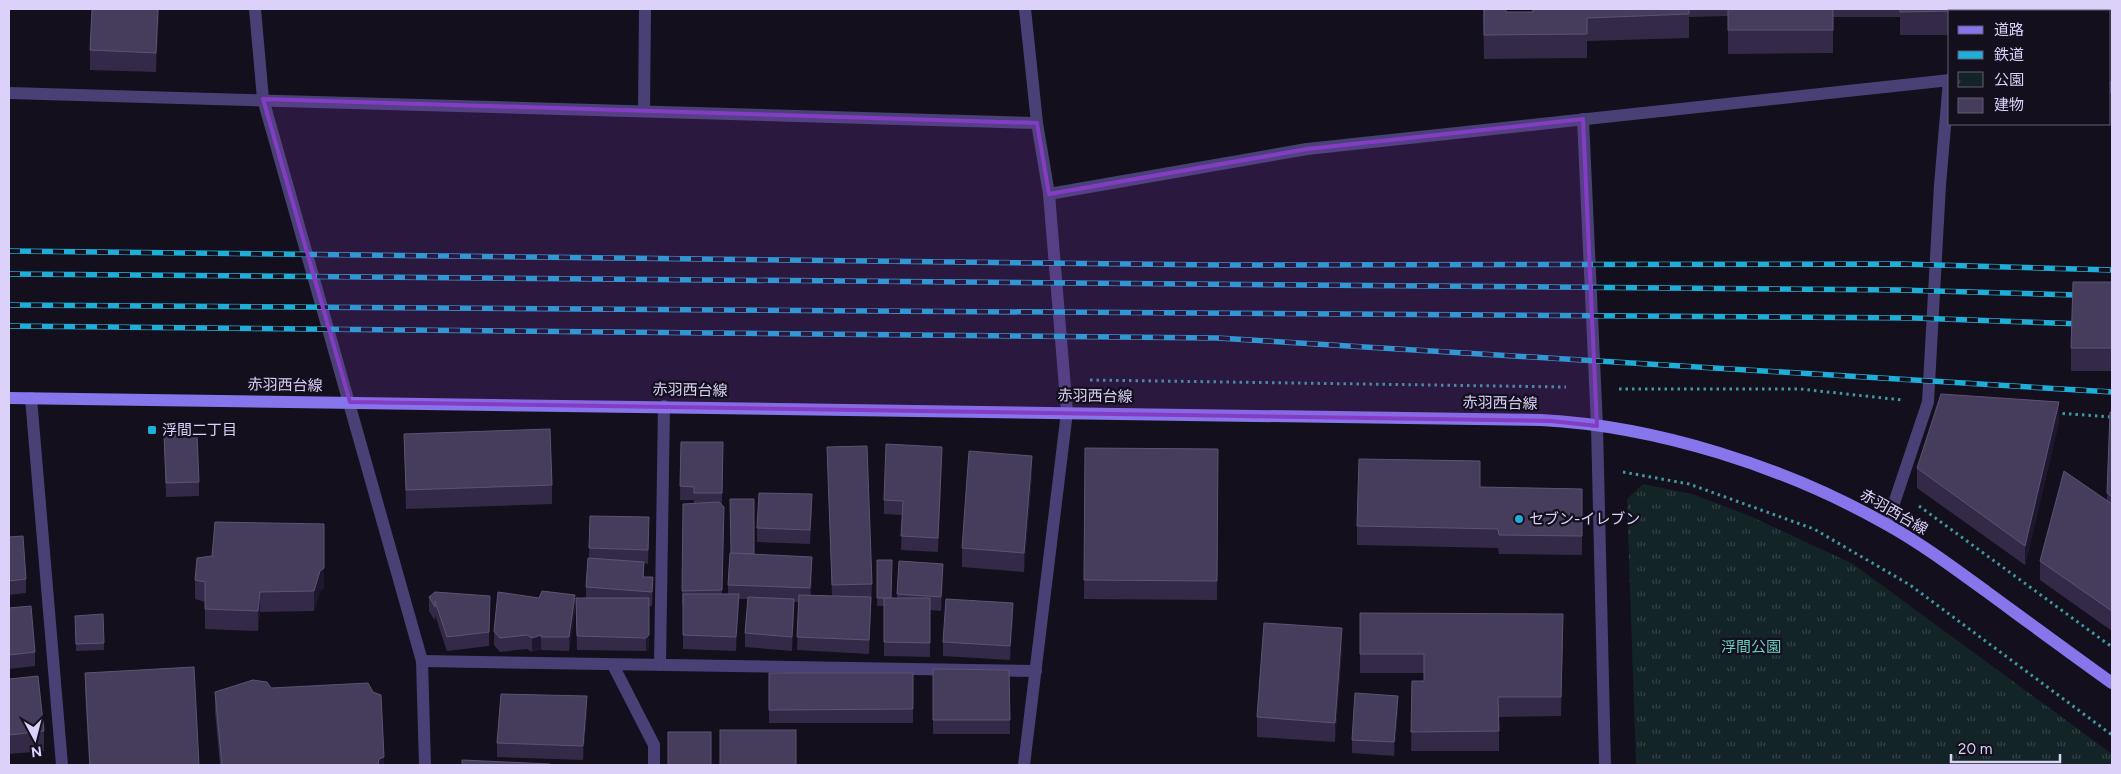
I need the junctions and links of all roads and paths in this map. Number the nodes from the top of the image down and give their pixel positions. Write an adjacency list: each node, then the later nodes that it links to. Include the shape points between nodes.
1 (255, 9): 6 (street)
2 (645, 9): 8 (street)
3 (1025, 9): 10 (street)
4 (1948, 80): 9 (street)
5 (9, 93): 6 (street)
6 (263, 99): 8 (street); 17 (street)
7 (1948, 101): 18 (street)
8 (644, 110): 10 (street)
9 (1583, 118): 11 (street, via 1307,149); 23 (street)
10 (1037, 123): 11 (street)
11 (1049, 194): 20 (street)
12 (1090, 380): 13 (path)
13 (1566, 387)
14 (1610, 388): 18 (path, via 1800,389)
15 (9, 398): 16 (main road, 赤羽西台線)
16 (31, 398): 17 (main road, 赤羽西台線); 34 (street)
17 (350, 402): 19 (main road, 赤羽西台線); 28 (street)
18 (1928, 402): 26 (street)
19 (664, 406): 20 (main road, 赤羽西台線); 30 (street)
20 (1067, 412): 23 (main road, 赤羽西台線, via 1541,420); 31 (street)
21 (2054, 413): 22 (path)
22 (2112, 418)
23 (1597, 426): 24 (street); 26 (main road, 赤羽西台線, via 1705,450 1767,469)
24 (1598, 467): 33 (path, via 1688,484 1814,529 1910,585); 38 (street)
25 (1917, 504): 27 (path)
26 (1887, 524): 32 (main road, 赤羽西台線, via 1937,556)
27 (2112, 647)
28 (422, 661): 29 (street); 35 (street)
29 (613, 665): 30 (street); 36 (street, via 654,746)
30 (660, 665): 31 (street)
31 (1036, 671): 37 (street)
32 (2112, 683)
33 (2112, 735)
34 (62, 765)
35 (425, 765)
36 (654, 765)
37 (1024, 765)
38 (1605, 765)

